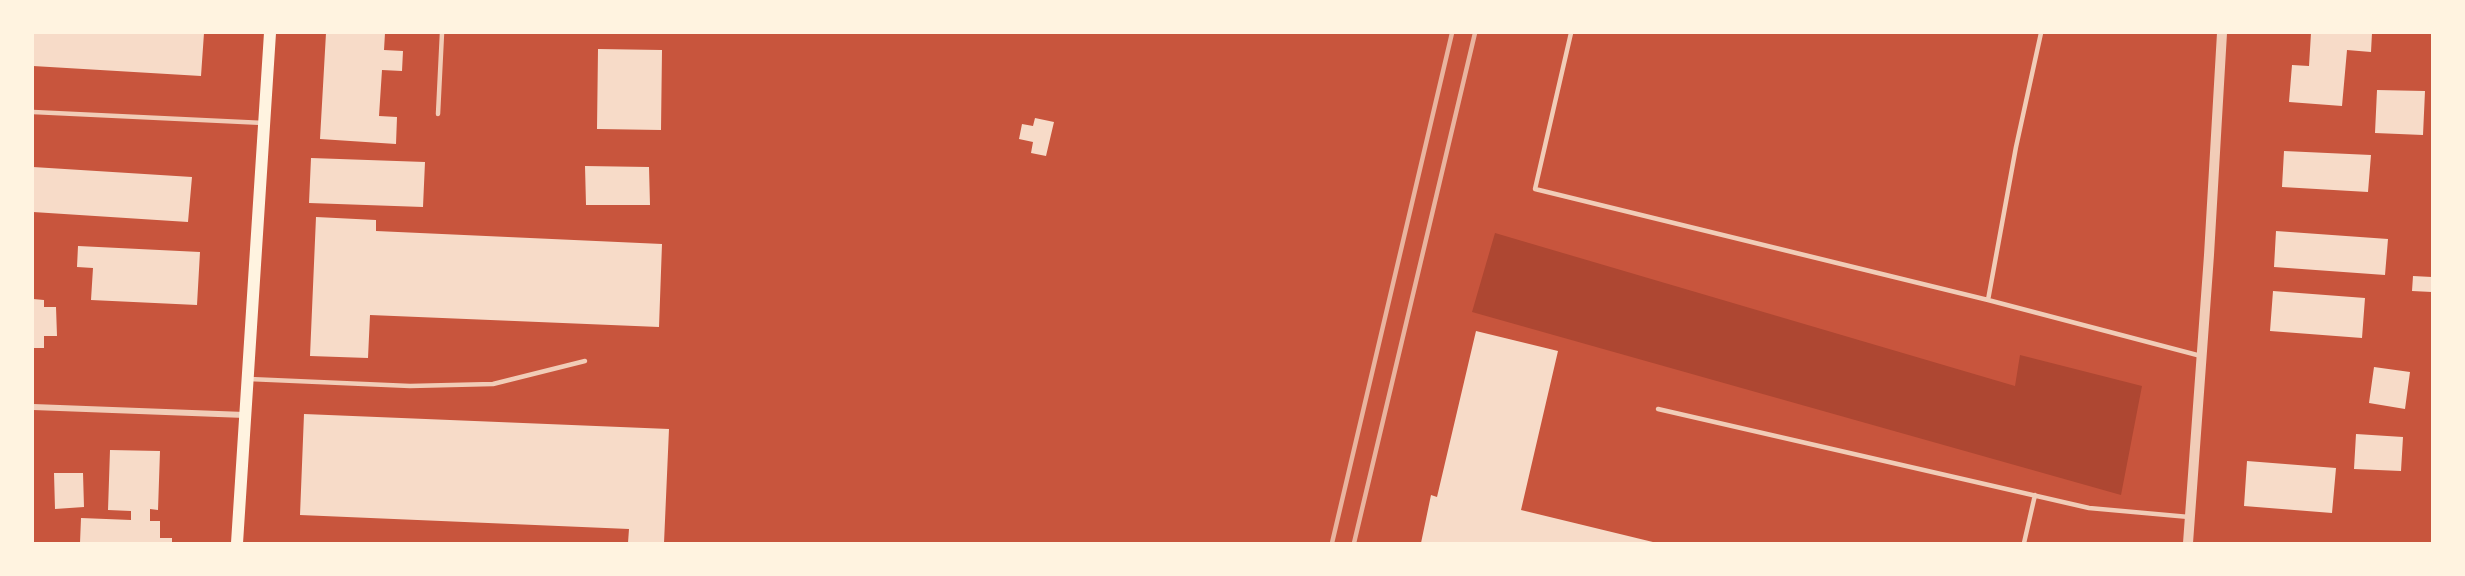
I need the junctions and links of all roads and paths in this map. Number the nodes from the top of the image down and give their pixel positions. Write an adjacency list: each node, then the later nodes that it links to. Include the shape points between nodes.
1 (270, 33): 8 (main road)
2 (442, 33): 7 (lane)
3 (1572, 33): 9 (lane, via 1535,189)
4 (2041, 33): 9 (lane)
5 (2222, 33): 10 (street)
6 (33, 112): 8 (lane)
7 (438, 114)
8 (264, 123): 12 (main road)
9 (1988, 300): 10 (lane)
10 (2201, 356): 17 (street)
11 (585, 361): 12 (lane, via 493,384 410,386)
12 (249, 379): 15 (main road)
13 (33, 407): 15 (street)
14 (1658, 409): 16 (lane)
15 (246, 415): 18 (main road)
16 (2035, 495): 17 (lane, via 2089,508); 19 (lane)
17 (2189, 517): 20 (street)
18 (237, 543)
19 (2024, 543)
20 (2191, 543)

